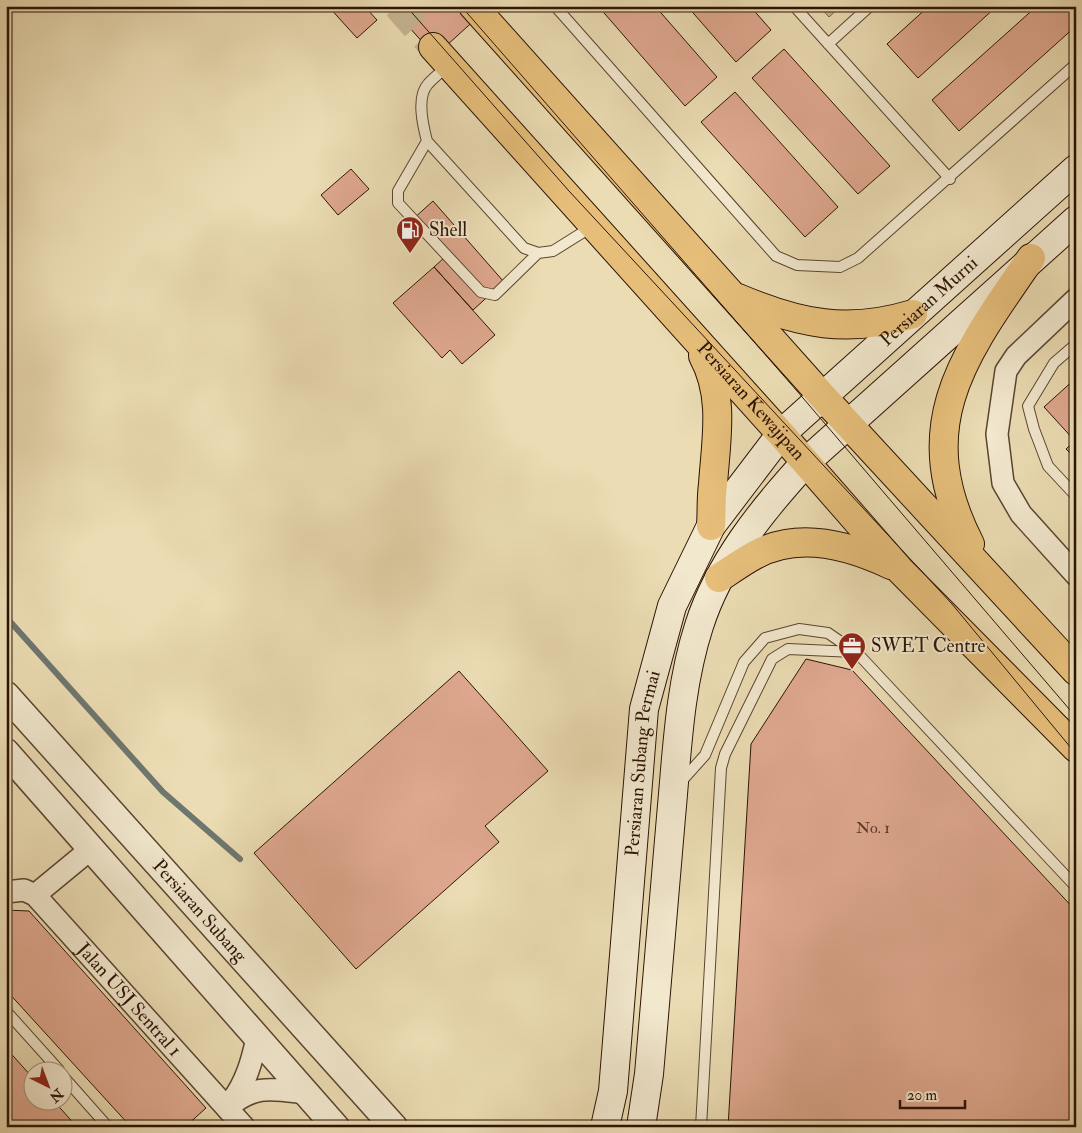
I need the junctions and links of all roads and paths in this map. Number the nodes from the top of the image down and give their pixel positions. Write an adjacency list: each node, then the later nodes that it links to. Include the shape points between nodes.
1 (473, 6): 15 (main road)
2 (555, 6): 10 (lane, via 776,256 797,265 840,267 858,258)
3 (794, 6): 5 (lane)
4 (870, 6): 5 (lane)
5 (828, 44): 10 (lane)
6 (441, 56): 8 (lane, via 426,86 421,108); 12 (main road, Persiaran Kewajipan)
7 (1076, 64): 10 (lane)
8 (427, 142): 13 (lane, via 524,248); 13 (lane, via 398,191 398,203 481,292 495,294)
9 (1076, 169): 17 (main road, Persiaran Murni)
10 (950, 179)
11 (1076, 220): 14 (main road, Persiaran Murni)
12 (594, 226): 13 (lane, via 553,250); 18 (main road, Persiaran Kewajipan)
13 (538, 253)
14 (1031, 258): 21 (main road, Persiaran Murni); 27 (main road, via 977,336 960,370 943,434 943,466 948,492)
15 (732, 295): 17 (main road, via 770,311 822,323 852,326 884,323); 20 (main road)
16 (1076, 300): 28 (street, via 1016,356 1006,371 997,434 1002,483 1021,514)
17 (913, 314): 20 (main road, Persiaran Murni)
18 (692, 335): 22 (main road, Persiaran Kewajipan); 25 (main road, via 712,372 717,399)
19 (1076, 344): 24 (lane, via 1054,363 1028,406 1048,466)
20 (823, 397): 21 (main road); 22 (main road, Persiaran Murni)
21 (848, 423): 23 (main road, Persiaran Murni); 27 (main road)
22 (781, 434): 23 (main road, Persiaran Kewajipan); 25 (main road, Persiaran Subang Permai)
23 (806, 462): 26 (main road, Persiaran Kewajipan); 29 (main road, Persiaran Subang Permai, via 776,494)
24 (1076, 496)
25 (712, 526): 50 (main road, Persiaran Subang Permai, via 672,606 644,709 614,1091)
26 (899, 569): 29 (main road, via 867,554 839,546 790,542 756,554); 33 (main road, Persiaran Kewajipan)
27 (983, 570): 31 (main road)
28 (1076, 575)
29 (719, 578): 35 (main road, Persiaran Subang Permai, via 698,626 680,706)
30 (854, 652): 35 (lane, via 828,633 799,629 764,638 744,662 705,755); 37 (lane); 52 (lane, via 788,650 778,653 772,659 725,754 721,768)
31 (1076, 671)
32 (6, 695): 49 (street, Persiaran Subang)
33 (1076, 748)
34 (6, 752): 36 (street, Persiaran Subang)
35 (673, 789): 51 (main road, Persiaran Subang Permai, via 649,1074)
36 (92, 848): 39 (street); 41 (street, Persiaran Subang)
37 (1076, 887)
38 (6, 892): 39 (street, via 24,890)
39 (35, 895): 45 (street, Jalan USJ Sentral 1)
40 (6, 1011): 42 (lane)
41 (257, 1038): 44 (street, Persiaran Subang); 45 (street, via 243,1082)
42 (50, 1060)
43 (72, 1086): 46 (lane)
44 (305, 1093): 45 (street, via 275,1089 252,1091 243,1094); 48 (street, Persiaran Subang)
45 (227, 1108): 47 (street, Jalan USJ Sentral 1)
46 (108, 1127)
47 (244, 1127)
48 (336, 1127)
49 (394, 1127)
50 (605, 1127)
51 (640, 1127)
52 (702, 1127)

